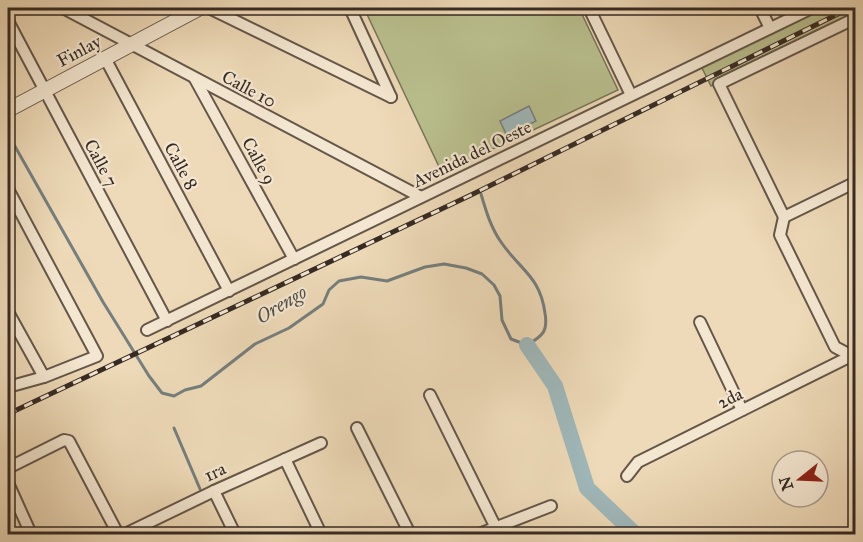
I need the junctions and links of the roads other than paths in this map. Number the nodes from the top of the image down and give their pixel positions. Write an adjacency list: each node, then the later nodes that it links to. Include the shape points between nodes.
1 (63, 8): 10 (street, Calle 10)
2 (200, 8): 3 (street, via 391,98); 10 (street, Finlay)
3 (350, 8)
4 (589, 8): 14 (street)
5 (760, 8): 9 (street)
6 (812, 8): 9 (street, Avenida del Oeste)
7 (855, 18): 19 (street, via 719,84)
8 (8, 21): 13 (street, Calle 7)
9 (770, 28): 14 (street, Avenida del Oeste)
10 (132, 43): 11 (street, Finlay); 12 (street, Calle 10)
11 (105, 58): 13 (street, Finlay); 21 (street, Calle 8)
12 (195, 79): 18 (street, Calle 10); 20 (street, Calle 9)
13 (44, 90): 15 (street, Finlay); 23 (street, Calle 7)
14 (631, 95): 18 (street, Avenida del Oeste)
15 (12, 107)
16 (855, 182): 19 (street)
17 (8, 189): 27 (street, via 97,356)
18 (421, 197): 20 (street, Avenida del Oeste)
19 (784, 217): 26 (street, via 780,235 836,346)
20 (294, 259): 21 (street, Avenida del Oeste)
21 (229, 291): 23 (street, Avenida del Oeste)
22 (8, 312): 27 (street)
23 (167, 321): 25 (street, Avenida del Oeste)
24 (700, 322): 30 (street)
25 (147, 330)
26 (854, 358): 30 (street, 2da)
27 (44, 377): 28 (street)
28 (8, 387)
29 (430, 395): 39 (street)
30 (742, 410): 35 (street, 2da, via 638,462)
31 (357, 428): 45 (street)
32 (321, 443): 33 (street, 1ra)
33 (285, 459): 37 (street, 1ra); 44 (street)
34 (8, 468): 41 (street, via 69,441)
35 (627, 476)
36 (8, 483): 40 (street)
37 (214, 491): 42 (street, 1ra); 43 (street)
38 (551, 506): 39 (street)
39 (497, 531): 46 (street)
40 (31, 534)
41 (118, 534)
42 (125, 534)
43 (235, 534)
44 (321, 534)
45 (410, 534)
46 (479, 534)

